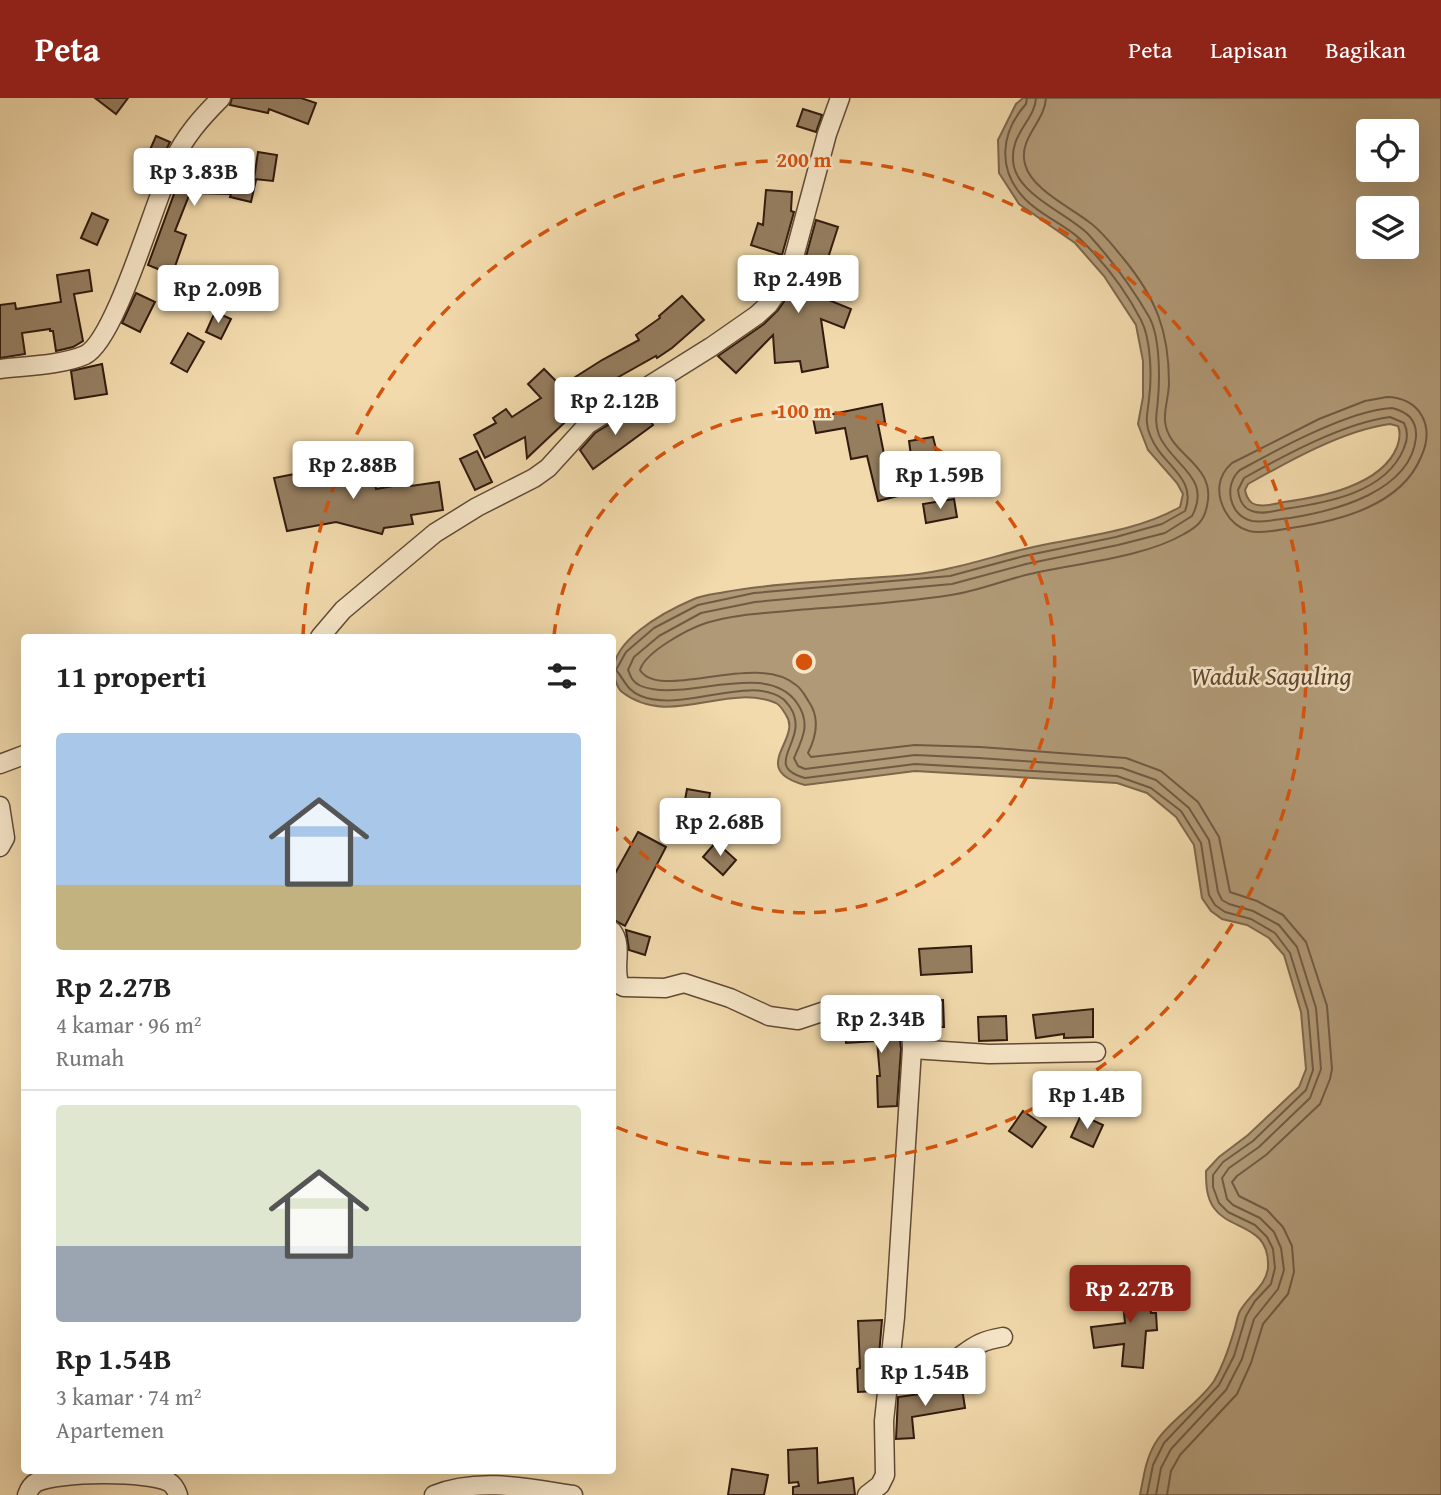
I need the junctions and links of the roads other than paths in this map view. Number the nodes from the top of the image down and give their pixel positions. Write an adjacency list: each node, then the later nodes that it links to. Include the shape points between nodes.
1 (221, 98): 3 (street, via 173,161 106,333 96,347 84,355)
2 (840, 98): 4 (street, via 794,257 769,304 588,424 534,478 435,533 343,610)
3 (0, 369)
4 (323, 634)
5 (21, 756): 6 (street)
6 (0, 764)
7 (0, 806): 8 (street, via 5,828)
8 (0, 847)
9 (616, 938): 10 (street, via 617,977 624,987 664,988 684,983 769,1016 798,1020 834,1007 901,1011 911,1023)
10 (912, 1049): 11 (street, via 989,1055); 13 (street)
11 (1096, 1052)
12 (1003, 1336): 13 (street, via 978,1342 945,1366 914,1380)
13 (888, 1385): 20 (street, via 885,1475)
14 (78, 1474): 16 (street, via 39,1481)
15 (101, 1474): 17 (street, via 166,1480)
16 (27, 1495)
17 (178, 1495)
18 (434, 1495): 19 (street, via 462,1486 496,1485)
19 (573, 1495)
20 (867, 1495)

